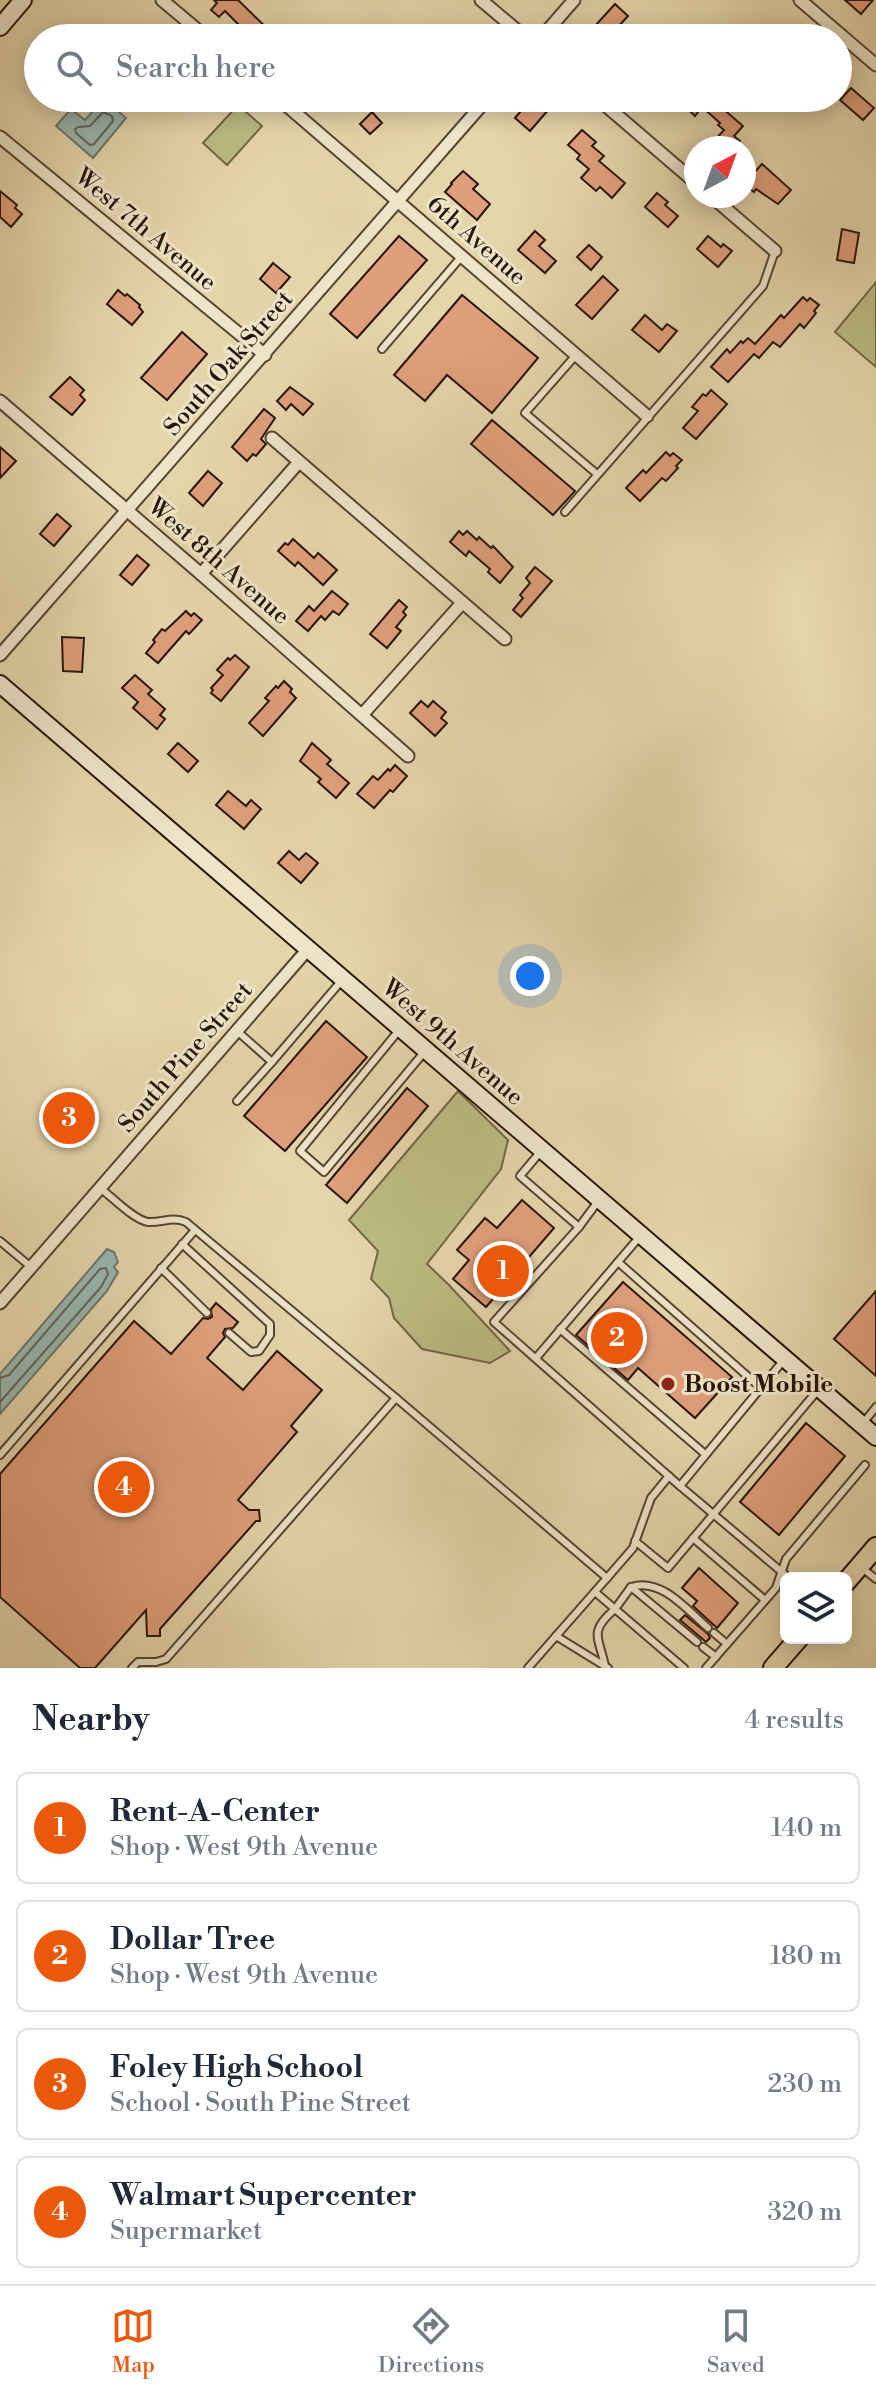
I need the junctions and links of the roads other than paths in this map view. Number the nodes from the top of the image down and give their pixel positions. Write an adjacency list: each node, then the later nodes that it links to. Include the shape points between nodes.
1 (23, 0): 10 (street)
2 (162, 0): 6 (street)
3 (481, 0): 7 (street)
4 (574, 0): 8 (street)
5 (800, 0): 9 (street)
6 (190, 24)
7 (509, 24)
8 (553, 24)
9 (828, 24)
10 (0, 27)
11 (852, 44): 12 (street)
12 (876, 65)
13 (294, 112): 18 (street, 6th Avenue)
14 (476, 112): 18 (street, South Oak Street)
15 (613, 112): 17 (street)
16 (0, 137): 23 (street, West 7th Avenue)
17 (684, 173)
18 (398, 200): 21 (street, 6th Avenue); 23 (street, South Oak Street)
19 (725, 208): 20 (street)
20 (775, 251): 26 (lane, via 763,286)
21 (462, 256): 22 (lane); 24 (street, 6th Avenue)
22 (382, 349)
23 (265, 355): 30 (street, South Oak Street)
24 (576, 355): 26 (street, 6th Avenue); 29 (lane, via 525,413)
25 (0, 401): 30 (street, West 8th Avenue)
26 (647, 416): 29 (lane)
27 (272, 438): 28 (street)
28 (299, 462): 32 (street); 33 (street)
29 (597, 474): 31 (lane)
30 (128, 511): 32 (street, West 8th Avenue); 35 (street, South Oak Street)
31 (565, 512)
32 (201, 574): 37 (street, West 8th Avenue)
33 (462, 603): 34 (street); 37 (street)
34 (505, 639)
35 (0, 655)
36 (0, 684): 39 (street, West 9th Avenue)
37 (362, 715): 38 (street, West 8th Avenue)
38 (408, 756)
39 (308, 949): 40 (street, West 9th Avenue); 42 (street, South Pine Street)
40 (343, 979): 41 (street, West 9th Avenue); 44 (lane)
41 (400, 1029): 43 (street, West 9th Avenue); 43 (lane, via 300,1151 324,1172)
42 (237, 1031): 44 (lane); 47 (street, South Pine Street)
43 (426, 1050): 46 (street, West 9th Avenue)
44 (272, 1062): 45 (lane)
45 (237, 1101)
46 (542, 1150): 48 (street, West 9th Avenue); 49 (lane, via 520,1176)
47 (100, 1188): 50 (lane, via 140,1220 176,1218); 55 (street, South Pine Street)
48 (599, 1200): 49 (lane); 51 (street, West 9th Avenue)
49 (579, 1227): 61 (lane, via 494,1322)
50 (195, 1230): 53 (lane); 65 (lane)
51 (641, 1235): 54 (lane); 62 (street, West 9th Avenue)
52 (0, 1241): 55 (lane)
53 (182, 1244): 56 (lane); 60 (lane, via 270,1324 270,1335 259,1351 251,1352)
54 (618, 1262): 59 (lane); 64 (lane)
55 (31, 1267): 57 (street, South Pine Street)
56 (161, 1268): 58 (lane); 70 (lane)
57 (0, 1303)
58 (207, 1313)
59 (560, 1329): 61 (lane); 69 (lane)
60 (229, 1333)
61 (536, 1358): 72 (lane)
62 (785, 1359): 63 (street, West 9th Avenue); 64 (lane)
63 (821, 1387): 67 (street, West 9th Avenue); 74 (lane)
64 (761, 1388): 69 (lane)
65 (396, 1398): 82 (lane); 94 (lane, via 166,1659 138,1662)
66 (876, 1407): 67 (lane)
67 (861, 1424): 68 (street, West 9th Avenue)
68 (876, 1437)
69 (705, 1454): 73 (lane)
70 (0, 1455)
71 (865, 1465): 80 (lane, via 786,1559)
72 (669, 1476): 73 (lane); 76 (lane, via 651,1498)
73 (680, 1486): 74 (lane)
74 (714, 1513): 75 (lane); 79 (lane)
75 (693, 1538): 76 (lane, via 668,1568); 87 (lane)
76 (635, 1541): 82 (lane)
77 (876, 1547): 78 (main road)
78 (860, 1566): 81 (main road); 83 (lane)
79 (782, 1572)
80 (785, 1572)
81 (852, 1575)
82 (607, 1578): 86 (lane)
83 (876, 1579)
84 (780, 1582): 87 (lane)
85 (631, 1587): 88 (lane); 90 (lane, via 663,1590); 92 (lane)
86 (595, 1592): 88 (lane); 89 (lane)
87 (765, 1600): 90 (lane)
88 (615, 1609): 93 (lane, via 596,1634); 96 (lane)
89 (556, 1636): 93 (lane); 95 (lane)
90 (727, 1644): 92 (lane)
91 (794, 1644): 98 (main road)
92 (716, 1657): 97 (lane)
93 (606, 1667)
94 (132, 1668)
95 (528, 1668)
96 (684, 1668)
97 (706, 1668)
98 (773, 1668)

